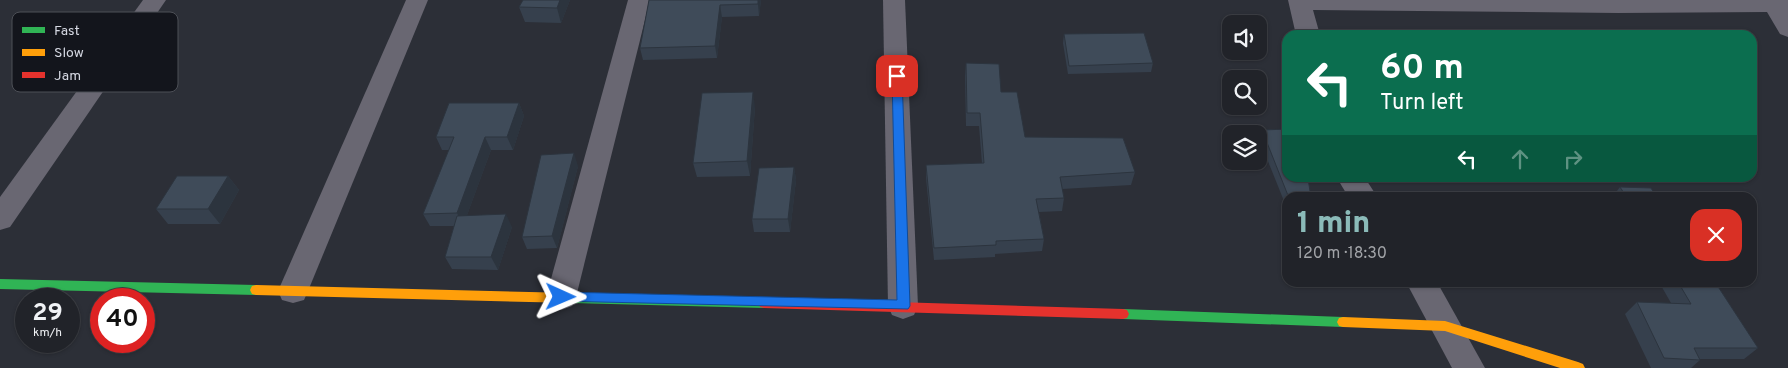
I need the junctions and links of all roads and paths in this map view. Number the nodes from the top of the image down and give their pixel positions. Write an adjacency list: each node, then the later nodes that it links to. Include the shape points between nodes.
1 (156, 0): 7 (street)
2 (417, 0): 14 (street)
3 (638, 0): 15 (street)
4 (894, 0): 16 (street)
5 (1300, 1): 6 (street, via 1618,6); 9 (street)
6 (1781, 4): 8 (street)
7 (147, 12)
8 (1788, 29)
9 (1307, 30)
10 (90, 92): 11 (street)
11 (0, 219)
12 (0, 284): 14 (street)
13 (1424, 287): 17 (street)
14 (293, 291): 15 (street)
15 (561, 297): 16 (street)
16 (904, 306): 17 (street)
17 (1445, 326): 18 (street); 19 (street)
18 (1469, 368)
19 (1578, 368)

